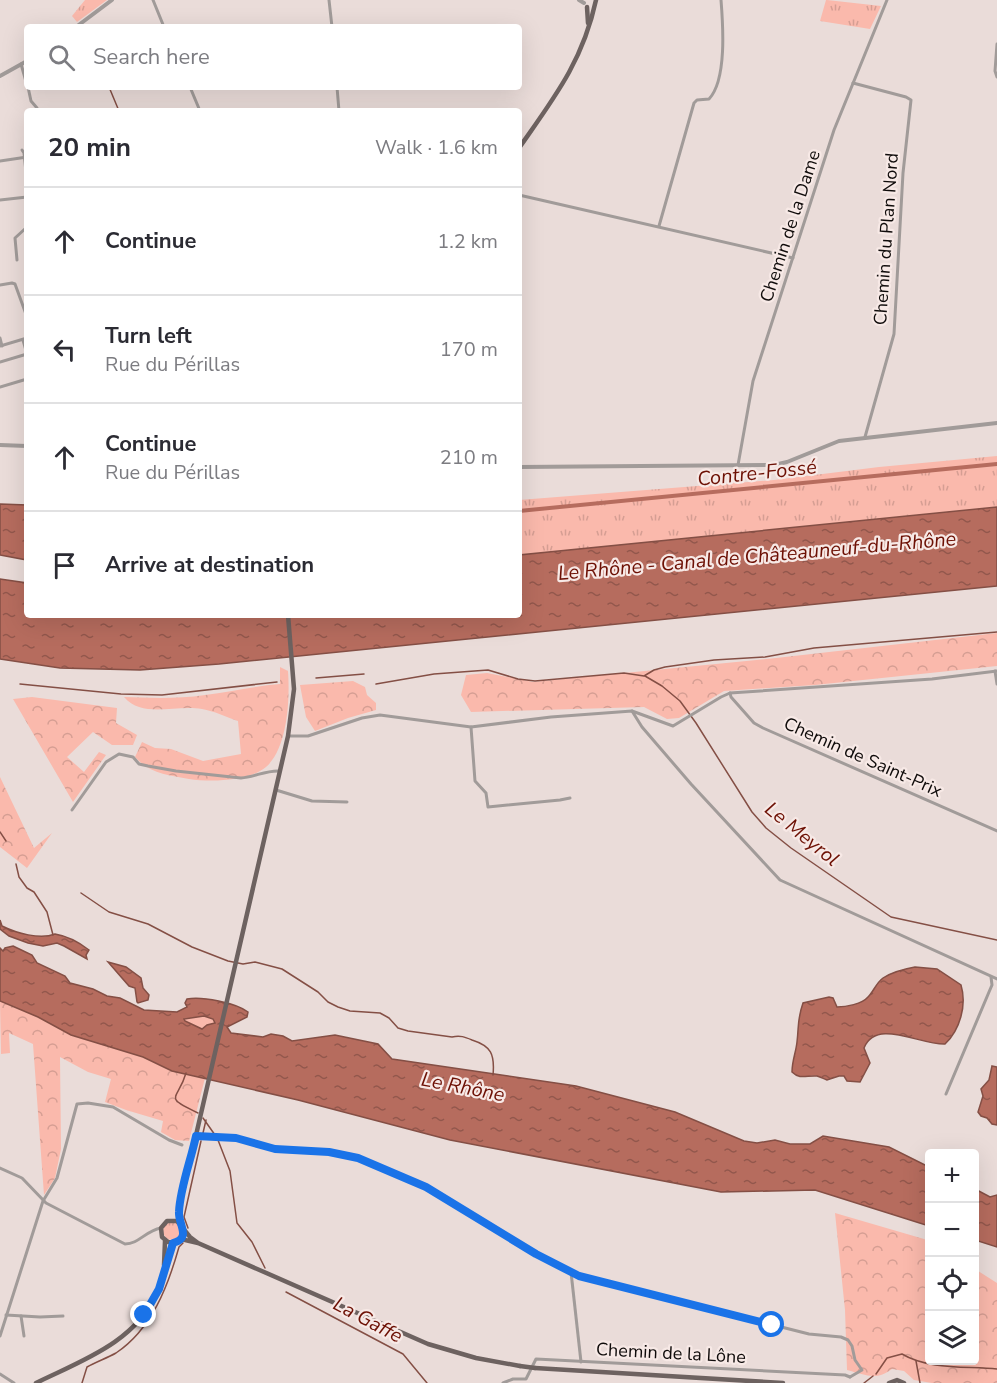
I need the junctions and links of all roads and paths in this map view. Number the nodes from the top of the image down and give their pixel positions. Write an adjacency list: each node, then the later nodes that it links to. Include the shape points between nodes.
1 (112, 0): 8 (street)
2 (153, 0): 9 (street)
3 (329, 0): 10 (street)
4 (721, 0): 33 (street, via 723,45 714,92 709,99 694,103)
5 (887, 0): 18 (street, Chemin de la Dame)
6 (584, 2): 7 (main road); 11 (main road)
7 (596, 3): 11 (main road)
8 (80, 24)
9 (163, 24)
10 (332, 24)
11 (587, 32): 25 (main road, via 571,72)
12 (997, 44): 17 (street)
13 (24, 62): 14 (street)
14 (21, 64): 15 (street); 16 (street)
15 (0, 75)
16 (24, 75)
17 (997, 77)
18 (852, 83): 35 (street, Chemin de la Dame); 47 (street, Chemin du Plan Nord, via 911,100 894,334)
19 (28, 90): 22 (street)
20 (191, 90): 23 (street)
21 (337, 90): 24 (street)
22 (37, 108)
23 (199, 108)
24 (339, 108)
25 (522, 144)
26 (22, 150): 27 (street)
27 (24, 154)
28 (24, 158): 29 (street)
29 (0, 161)
30 (522, 196): 33 (street)
31 (24, 197): 32 (street)
32 (0, 200)
33 (659, 226): 35 (street)
34 (24, 230): 36 (street, via 15,238)
35 (793, 258): 50 (street, Chemin de la Dame, via 753,381)
36 (17, 260)
37 (0, 285): 38 (street, via 15,284)
38 (24, 309)
39 (0, 338): 41 (street)
40 (24, 339): 41 (street)
41 (1, 346)
42 (24, 355): 43 (street)
43 (0, 362)
44 (24, 380): 45 (street)
45 (0, 387)
46 (997, 423): 47 (street)
47 (865, 437): 50 (street, via 839,441 781,464)
48 (0, 445): 49 (street)
49 (24, 446)
50 (738, 465): 51 (street)
51 (522, 467)
52 (288, 618): 58 (main road, via 294,704)
53 (996, 671): 54 (street); 55 (street)
54 (997, 684)
55 (730, 693): 56 (street, via 673,726); 64 (street, Chemin de Saint-Prix, via 735,703 763,728)
56 (632, 711): 57 (street); 65 (street, via 692,784 780,879)
57 (471, 727): 58 (street, via 380,715 308,736); 61 (street, via 476,781 486,794 488,807)
58 (288, 735): 59 (main road)
59 (280, 771): 60 (main road); 63 (street, via 241,777 176,771 139,764 133,757 119,754 106,762)
60 (275, 790): 62 (street, via 312,801); 68 (main road)
61 (570, 798)
62 (347, 802)
63 (72, 810)
64 (997, 831)
65 (991, 977): 66 (street); 67 (street, via 992,985)
66 (997, 979)
67 (946, 1094)
68 (196, 1136): 72 (main road); 81 (street, via 236,1138 275,1149 358,1158 426,1187)
69 (182, 1145): 71 (street, via 112,1107 76,1104 57,1178)
70 (0, 1168): 71 (street, via 22,1178)
71 (43, 1201): 76 (street, via 125,1244 132,1244 149,1231); 83 (street)
72 (179, 1209): 73 (main road); 74 (main road)
73 (171, 1220): 74 (main road); 76 (main road, via 165,1222)
74 (179, 1222): 75 (main road)
75 (184, 1230): 77 (main road); 80 (main road)
76 (161, 1231): 78 (main road)
77 (181, 1239): 79 (main road); 80 (main road)
78 (165, 1241): 79 (main road); 82 (main road)
79 (173, 1243): 82 (main road)
80 (198, 1243): 94 (main road, bridge, via 428,1344 476,1358 535,1368)
81 (571, 1272): 88 (street); 90 (street, via 809,1334 845,1338 862,1370)
82 (162, 1277): 92 (main road, via 144,1315 122,1338)
83 (6, 1315): 84 (street); 86 (street)
84 (21, 1316): 85 (street); 87 (street)
85 (63, 1316)
86 (0, 1336)
87 (24, 1336)
88 (580, 1362): 90 (street, Chemin de la Lône); 93 (street, Chemin de la Lône, via 536,1359 526,1379)
89 (0, 1374): 91 (street)
90 (850, 1377): 95 (street)
91 (14, 1383)
92 (37, 1383)
93 (503, 1383)
94 (783, 1383)
95 (850, 1383)
96 (889, 1383): 97 (main road)
97 (904, 1383)

